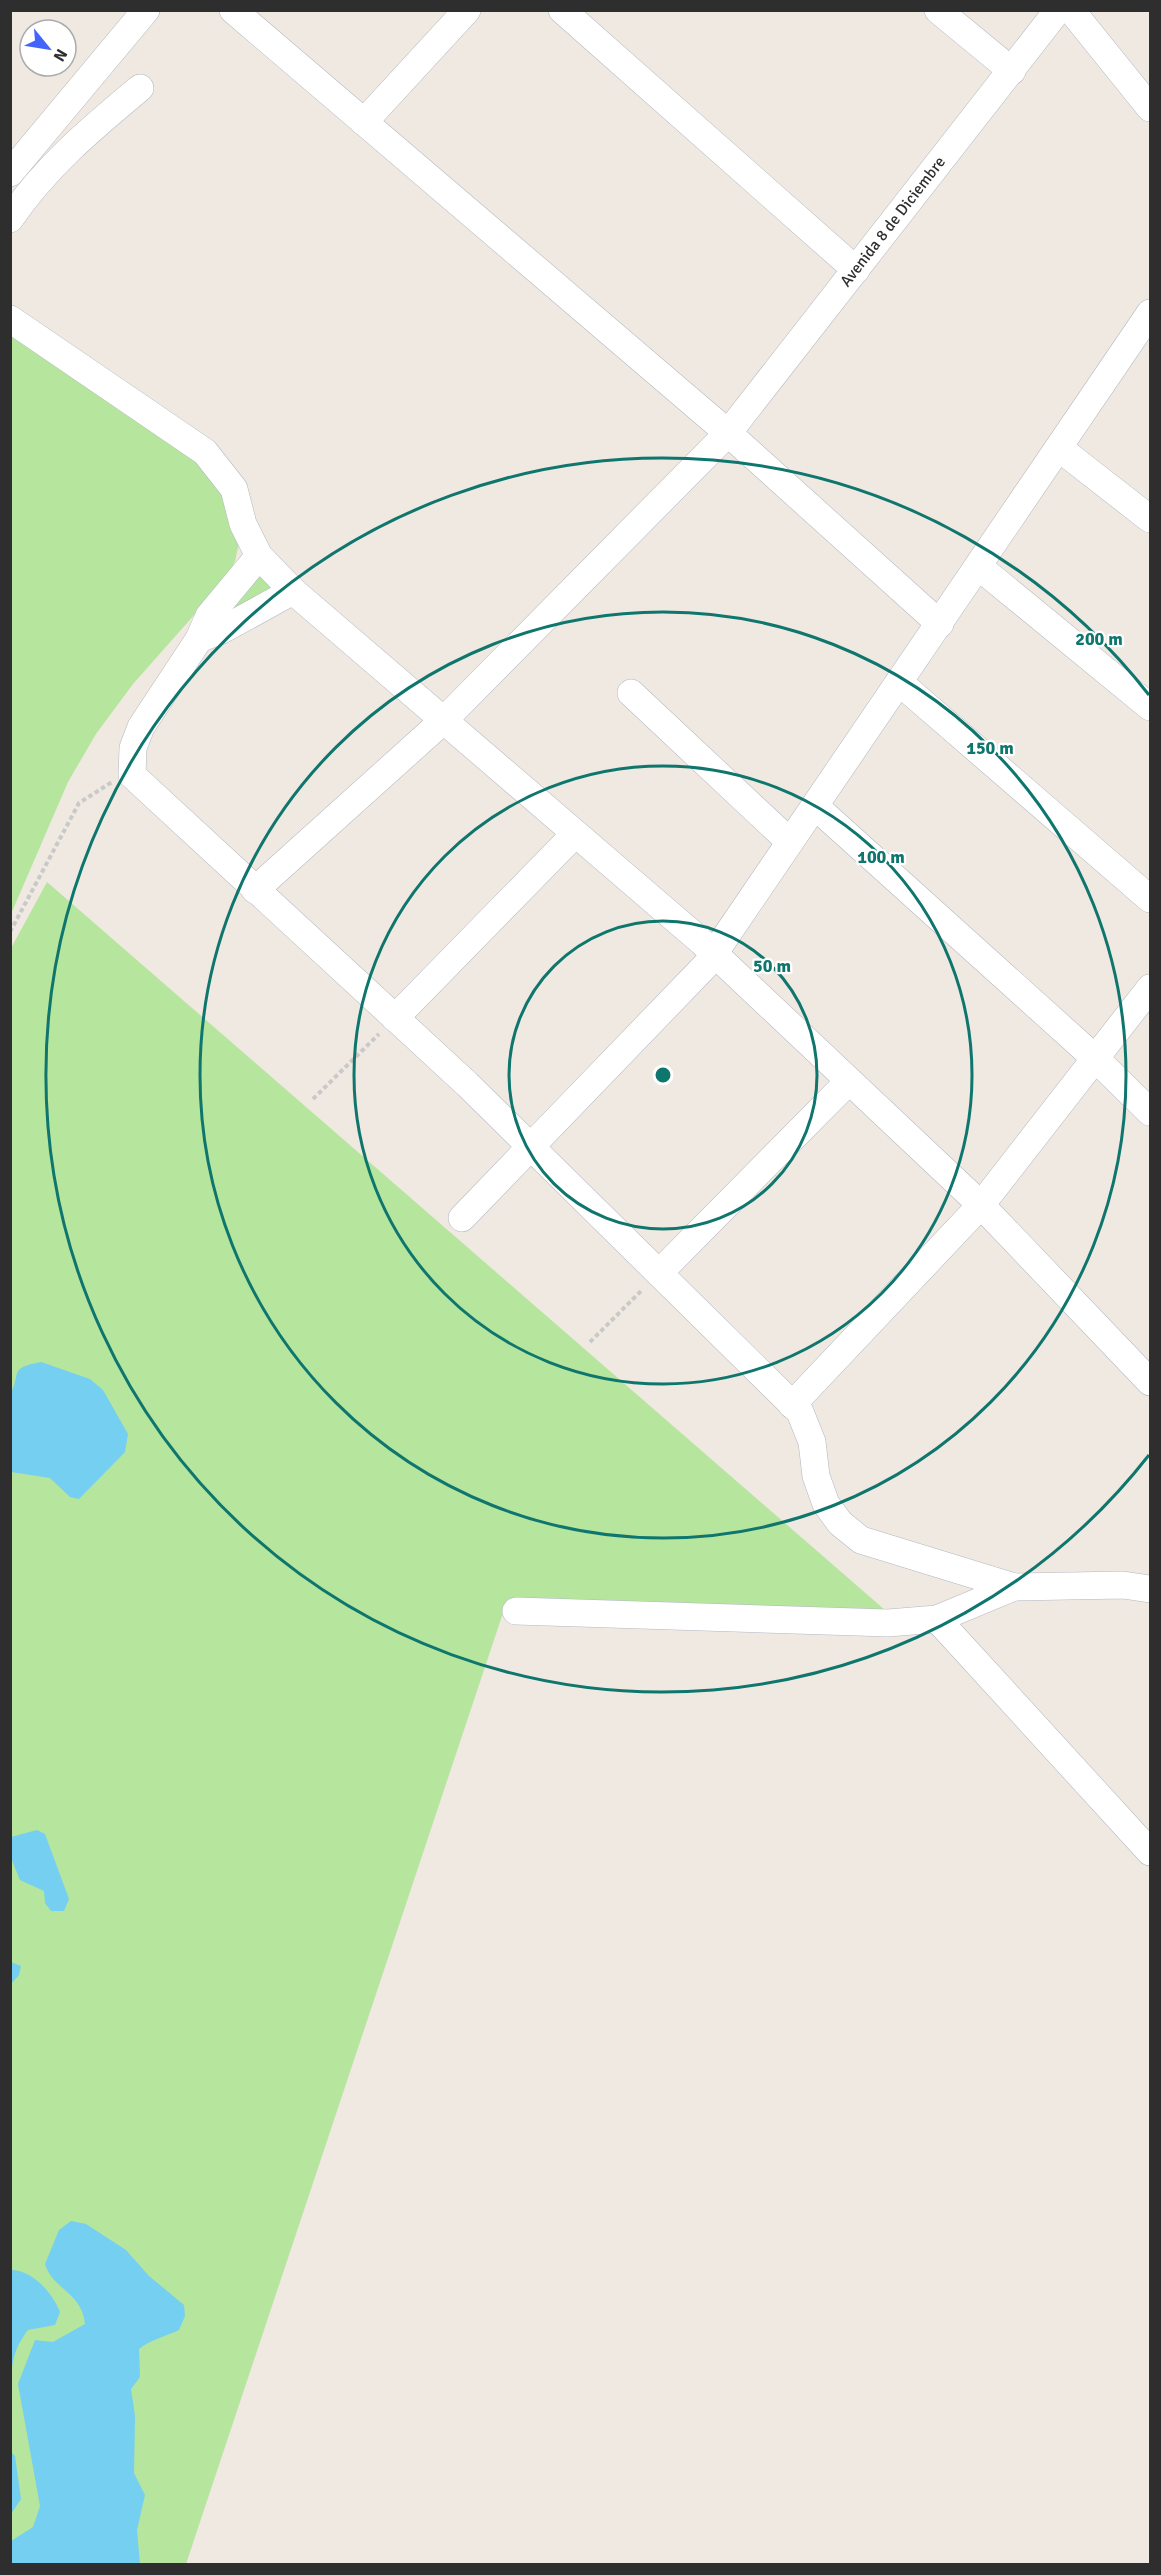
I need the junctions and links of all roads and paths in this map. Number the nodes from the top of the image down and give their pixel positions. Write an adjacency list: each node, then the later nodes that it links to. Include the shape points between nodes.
1 (147, 10): 12 (street)
2 (233, 10): 11 (street)
3 (466, 10): 11 (street)
4 (562, 10): 14 (street)
5 (938, 10): 8 (street)
6 (1058, 10): 8 (street, Avenida 8 de Diciembre)
7 (1071, 10): 10 (street)
8 (1012, 71): 14 (street, Avenida 8 de Diciembre)
9 (140, 88): 13 (street, via 71,145)
10 (1150, 108)
11 (364, 122): 17 (street)
12 (10, 172)
13 (10, 219)
14 (856, 270): 17 (street, Avenida 8 de Diciembre)
15 (10, 319): 20 (street, via 205,452 234,489 243,524)
16 (1147, 327): 18 (street)
17 (728, 433): 23 (street); 28 (street, Avenida 8 de Diciembre)
18 (1059, 448): 19 (street); 21 (street)
19 (1150, 519)
20 (259, 556): 22 (street); 24 (street, via 209,616)
21 (978, 566): 23 (street); 27 (street)
22 (293, 591): 24 (street); 28 (street)
23 (940, 624): 25 (street)
24 (199, 639): 29 (street, via 141,727 133,748)
25 (899, 682): 30 (street); 34 (street)
26 (631, 693): 32 (street)
27 (1150, 707)
28 (445, 719): 31 (street); 33 (street, Avenida 8 de Diciembre)
29 (132, 775): 33 (street); 35 (path, via 104,785 79,803)
30 (815, 806): 32 (street); 39 (street)
31 (574, 835): 36 (street); 38 (street)
32 (790, 842): 36 (street)
33 (255, 890): 38 (street)
34 (1150, 899)
35 (10, 932)
36 (714, 954): 40 (street); 43 (street)
37 (1150, 988): 39 (street)
38 (395, 1018): 41 (path); 43 (street)
39 (1097, 1060): 42 (street); 44 (street)
40 (849, 1081): 44 (street); 46 (street)
41 (314, 1099)
42 (1150, 1112)
43 (530, 1146): 45 (street); 46 (street)
44 (981, 1206): 48 (street); 49 (street)
45 (462, 1218)
46 (658, 1273): 47 (path); 49 (street)
47 (590, 1342)
48 (1150, 1382)
49 (792, 1404): 50 (street, via 800,1412 812,1442 816,1476 826,1504 840,1523 861,1540)
50 (1014, 1587): 51 (street, via 1123,1585); 53 (street)
51 (1150, 1589)
52 (516, 1611): 53 (street, via 888,1623)
53 (937, 1619): 54 (street)
54 (1150, 1852)

